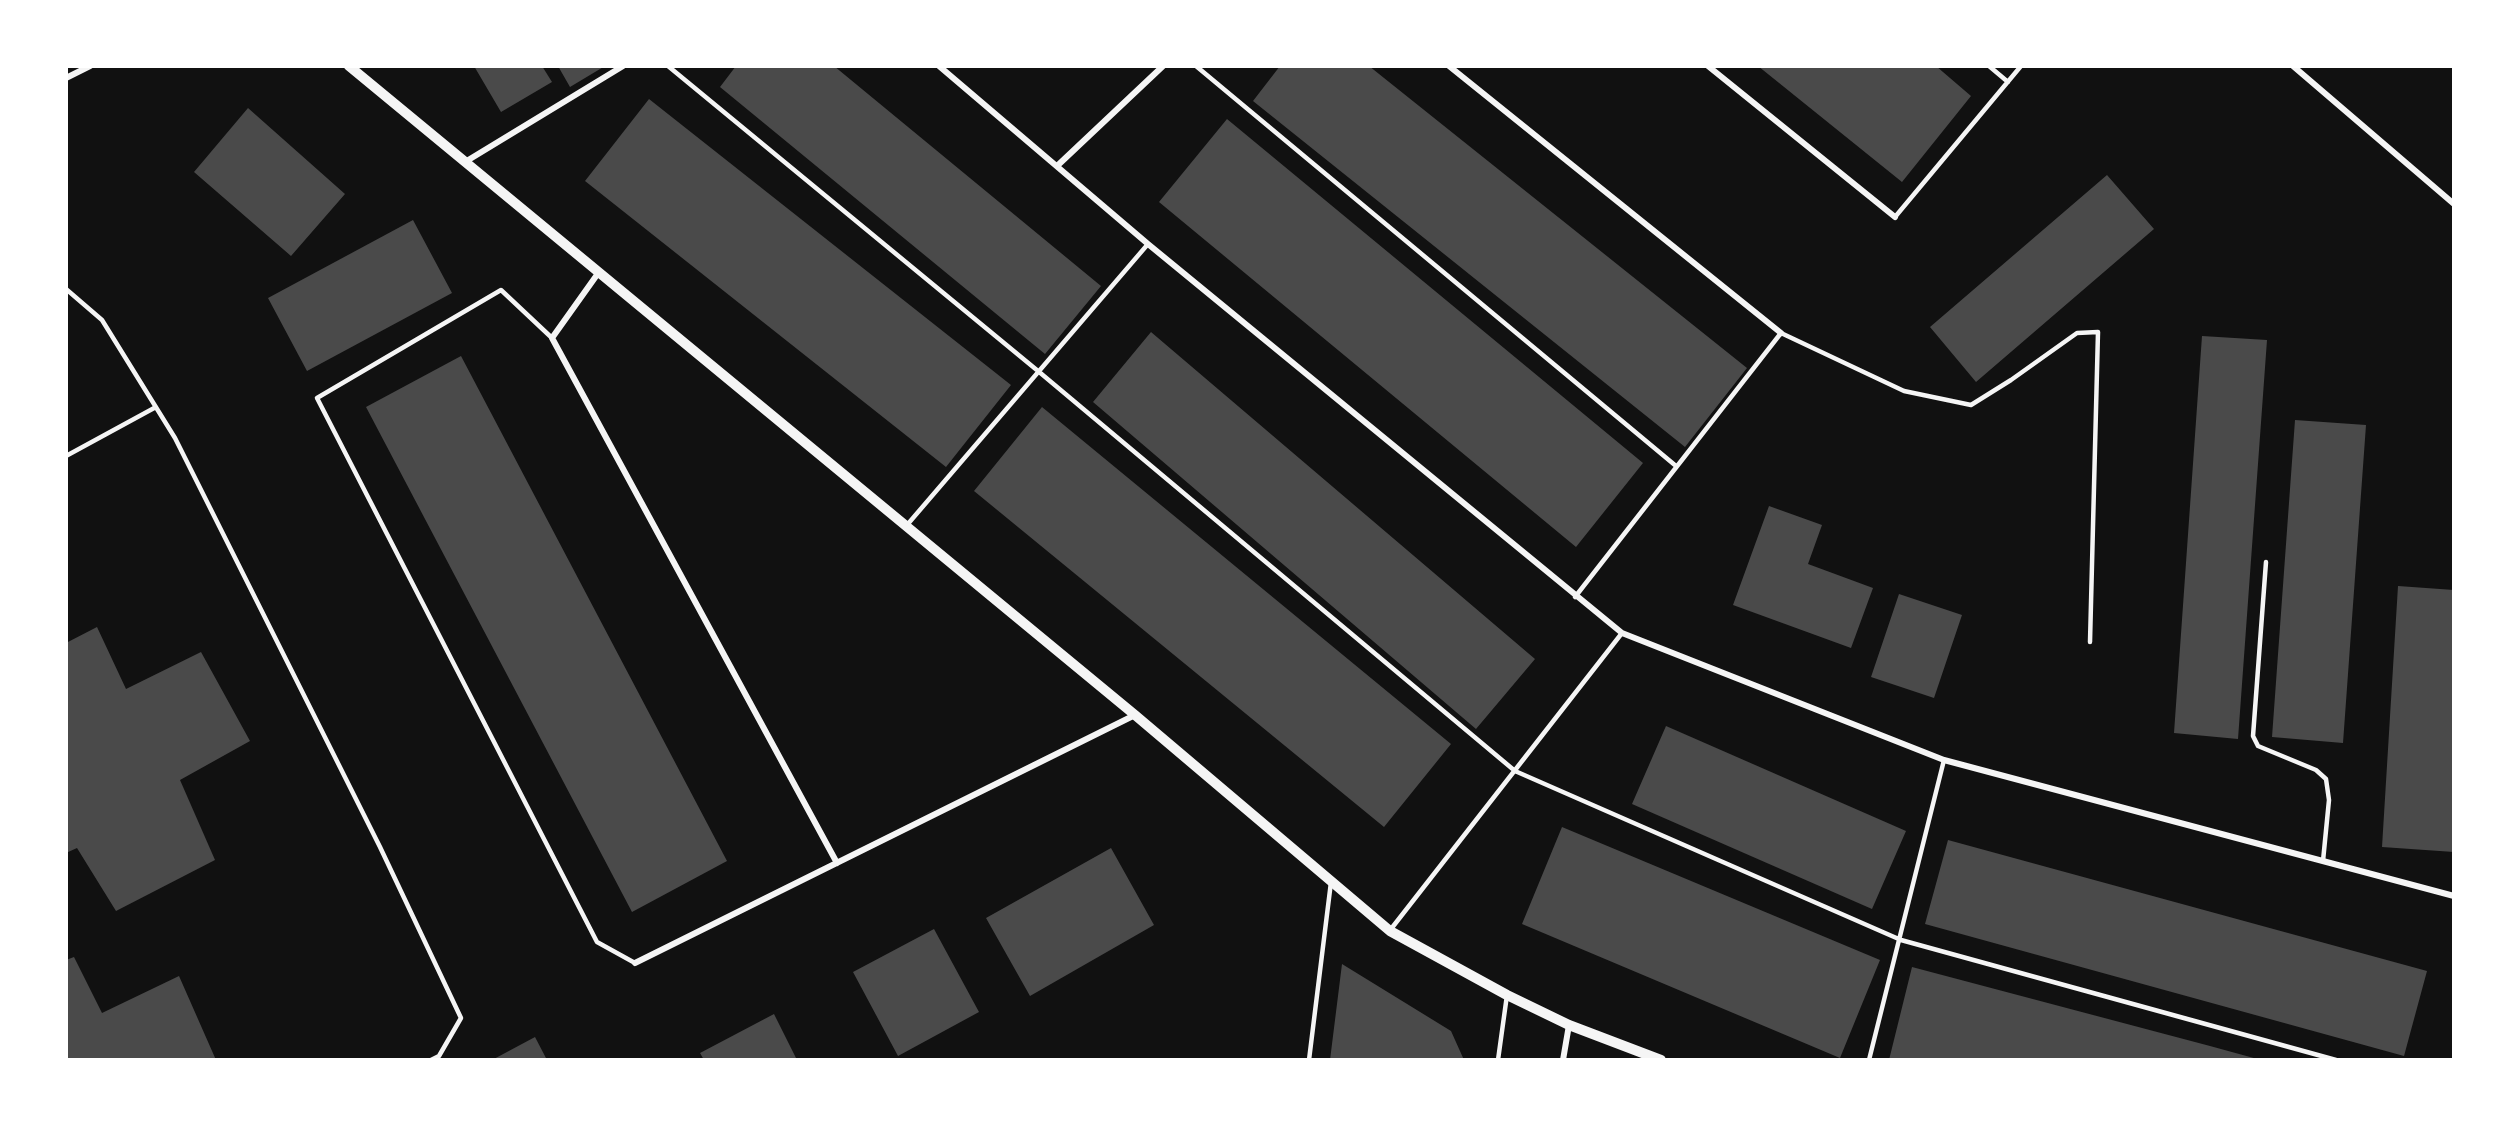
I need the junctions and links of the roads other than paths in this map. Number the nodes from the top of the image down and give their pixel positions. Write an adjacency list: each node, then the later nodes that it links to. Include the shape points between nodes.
1 (90, 66): 13 (street)
2 (349, 66): 15 (street)
3 (623, 66): 15 (street)
4 (668, 66): 24 (lane)
5 (939, 66): 16 (street)
6 (1163, 66): 16 (street)
7 (1196, 66): 27 (lane)
8 (1449, 66): 22 (street)
9 (1708, 66): 18 (street)
10 (1989, 66): 14 (lane)
11 (2021, 66): 14 (lane)
12 (2293, 66): 17 (street)
13 (66, 78)
14 (2008, 82): 18 (lane)
15 (465, 162): 20 (street)
16 (1057, 166): 19 (street)
17 (2454, 204)
18 (1895, 217)
19 (1148, 244): 24 (lane); 30 (street)
20 (599, 272): 23 (street); 28 (street)
21 (66, 289): 25 (lane, via 102,320)
22 (1782, 333): 27 (lane); 32 (lane, via 1904,391 1971,405 2077,333 2098,332)
23 (552, 338): 37 (street); 42 (lane, via 501,290 317,398 597,942)
24 (1038, 370): 28 (lane); 35 (lane)
25 (156, 407): 26 (lane); 45 (lane, via 359,805 461,1018 439,1056)
26 (66, 456)
27 (1676, 466): 30 (lane)
28 (906, 527): 33 (street)
29 (2266, 562): 36 (lane, via 2253,736 2258,746 2316,770 2326,779 2329,800)
30 (1575, 597): 31 (street)
31 (1622, 633): 34 (street); 35 (lane)
32 (2090, 642)
33 (1135, 715): 37 (street); 38 (street)
34 (1944, 760): 36 (street); 41 (lane)
35 (1515, 771): 40 (lane); 41 (lane)
36 (2323, 861): 39 (street)
37 (837, 863): 42 (street)
38 (1332, 879): 40 (street); 46 (lane)
39 (2454, 896)
40 (1390, 931): 43 (street)
41 (1900, 940): 50 (lane); 51 (lane)
42 (635, 963)
43 (1507, 995): 44 (street); 47 (lane)
44 (1569, 1025): 48 (street); 49 (street)
45 (431, 1060)
46 (1310, 1060)
47 (1498, 1060)
48 (1563, 1060)
49 (1661, 1060)
50 (1869, 1060)
51 (2336, 1060)

